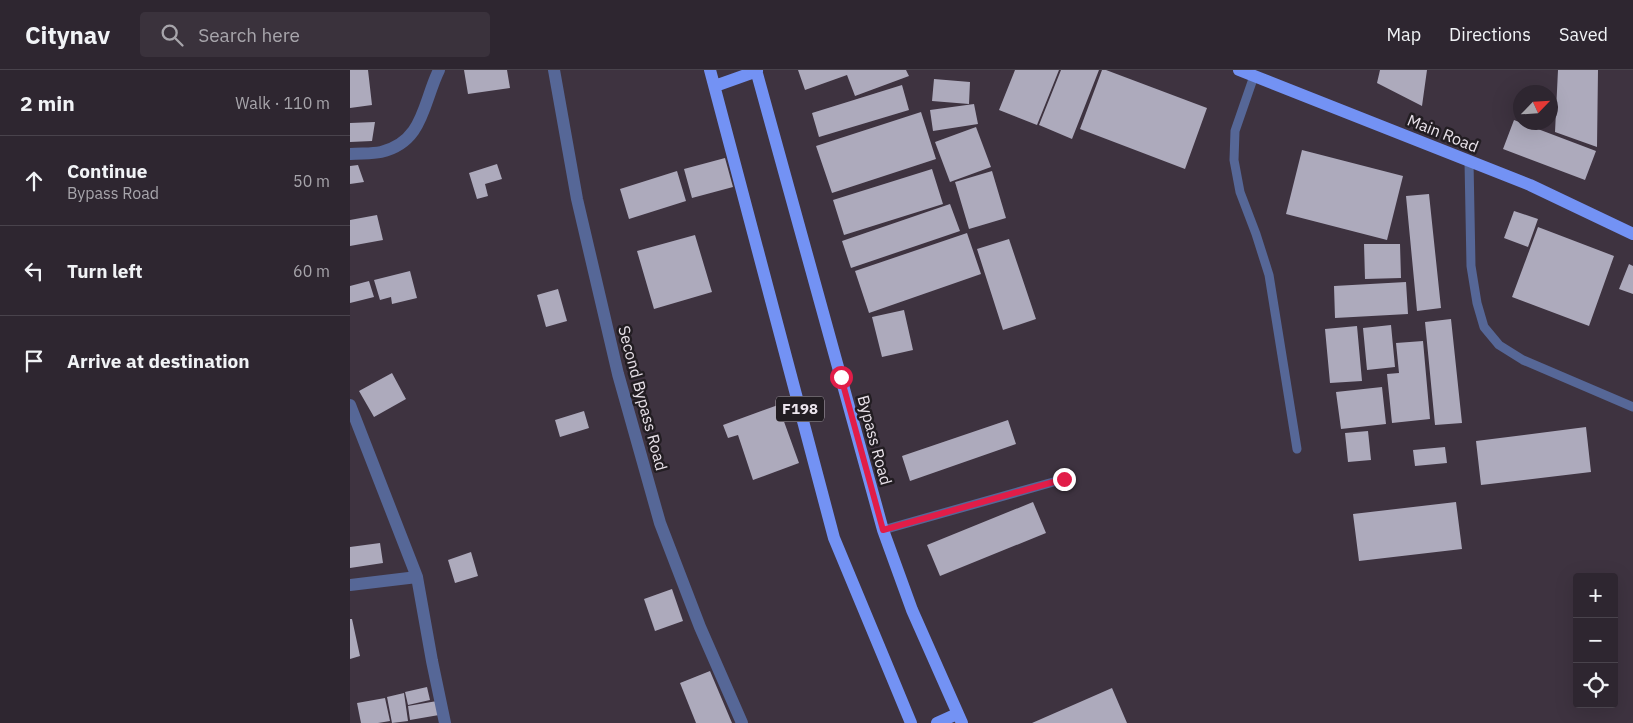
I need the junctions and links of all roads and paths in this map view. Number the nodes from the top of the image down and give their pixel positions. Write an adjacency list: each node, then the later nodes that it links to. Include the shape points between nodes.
1 (439, 70): 8 (street, via 413,134 397,146 381,152)
2 (554, 70): 20 (street, Second Bypass Road, via 577,198 618,374 660,523)
3 (710, 70): 7 (main road, F198)
4 (757, 70): 7 (main road); 15 (main road, Bypass Road / F198)
5 (1239, 70): 6 (main road, Main Road)
6 (1254, 76): 9 (main road, Main Road); 13 (lane, via 1235,131 1234,160 1240,192 1269,275)
7 (715, 86): 21 (main road, F198, via 834,538)
8 (350, 154)
9 (1469, 161): 10 (main road, Main Road, via 1530,185); 12 (lane, via 1471,266 1484,327 1499,345 1523,360)
10 (1633, 234)
11 (350, 406): 16 (street)
12 (1633, 408)
13 (1297, 449)
14 (1064, 479): 15 (lane)
15 (883, 530): 18 (main road, Bypass Road / F198, via 912,610)
16 (417, 577): 17 (street); 19 (street)
17 (350, 585)
18 (959, 718): 22 (main road)
19 (445, 723)
20 (742, 723)
21 (912, 723)
22 (937, 723)

